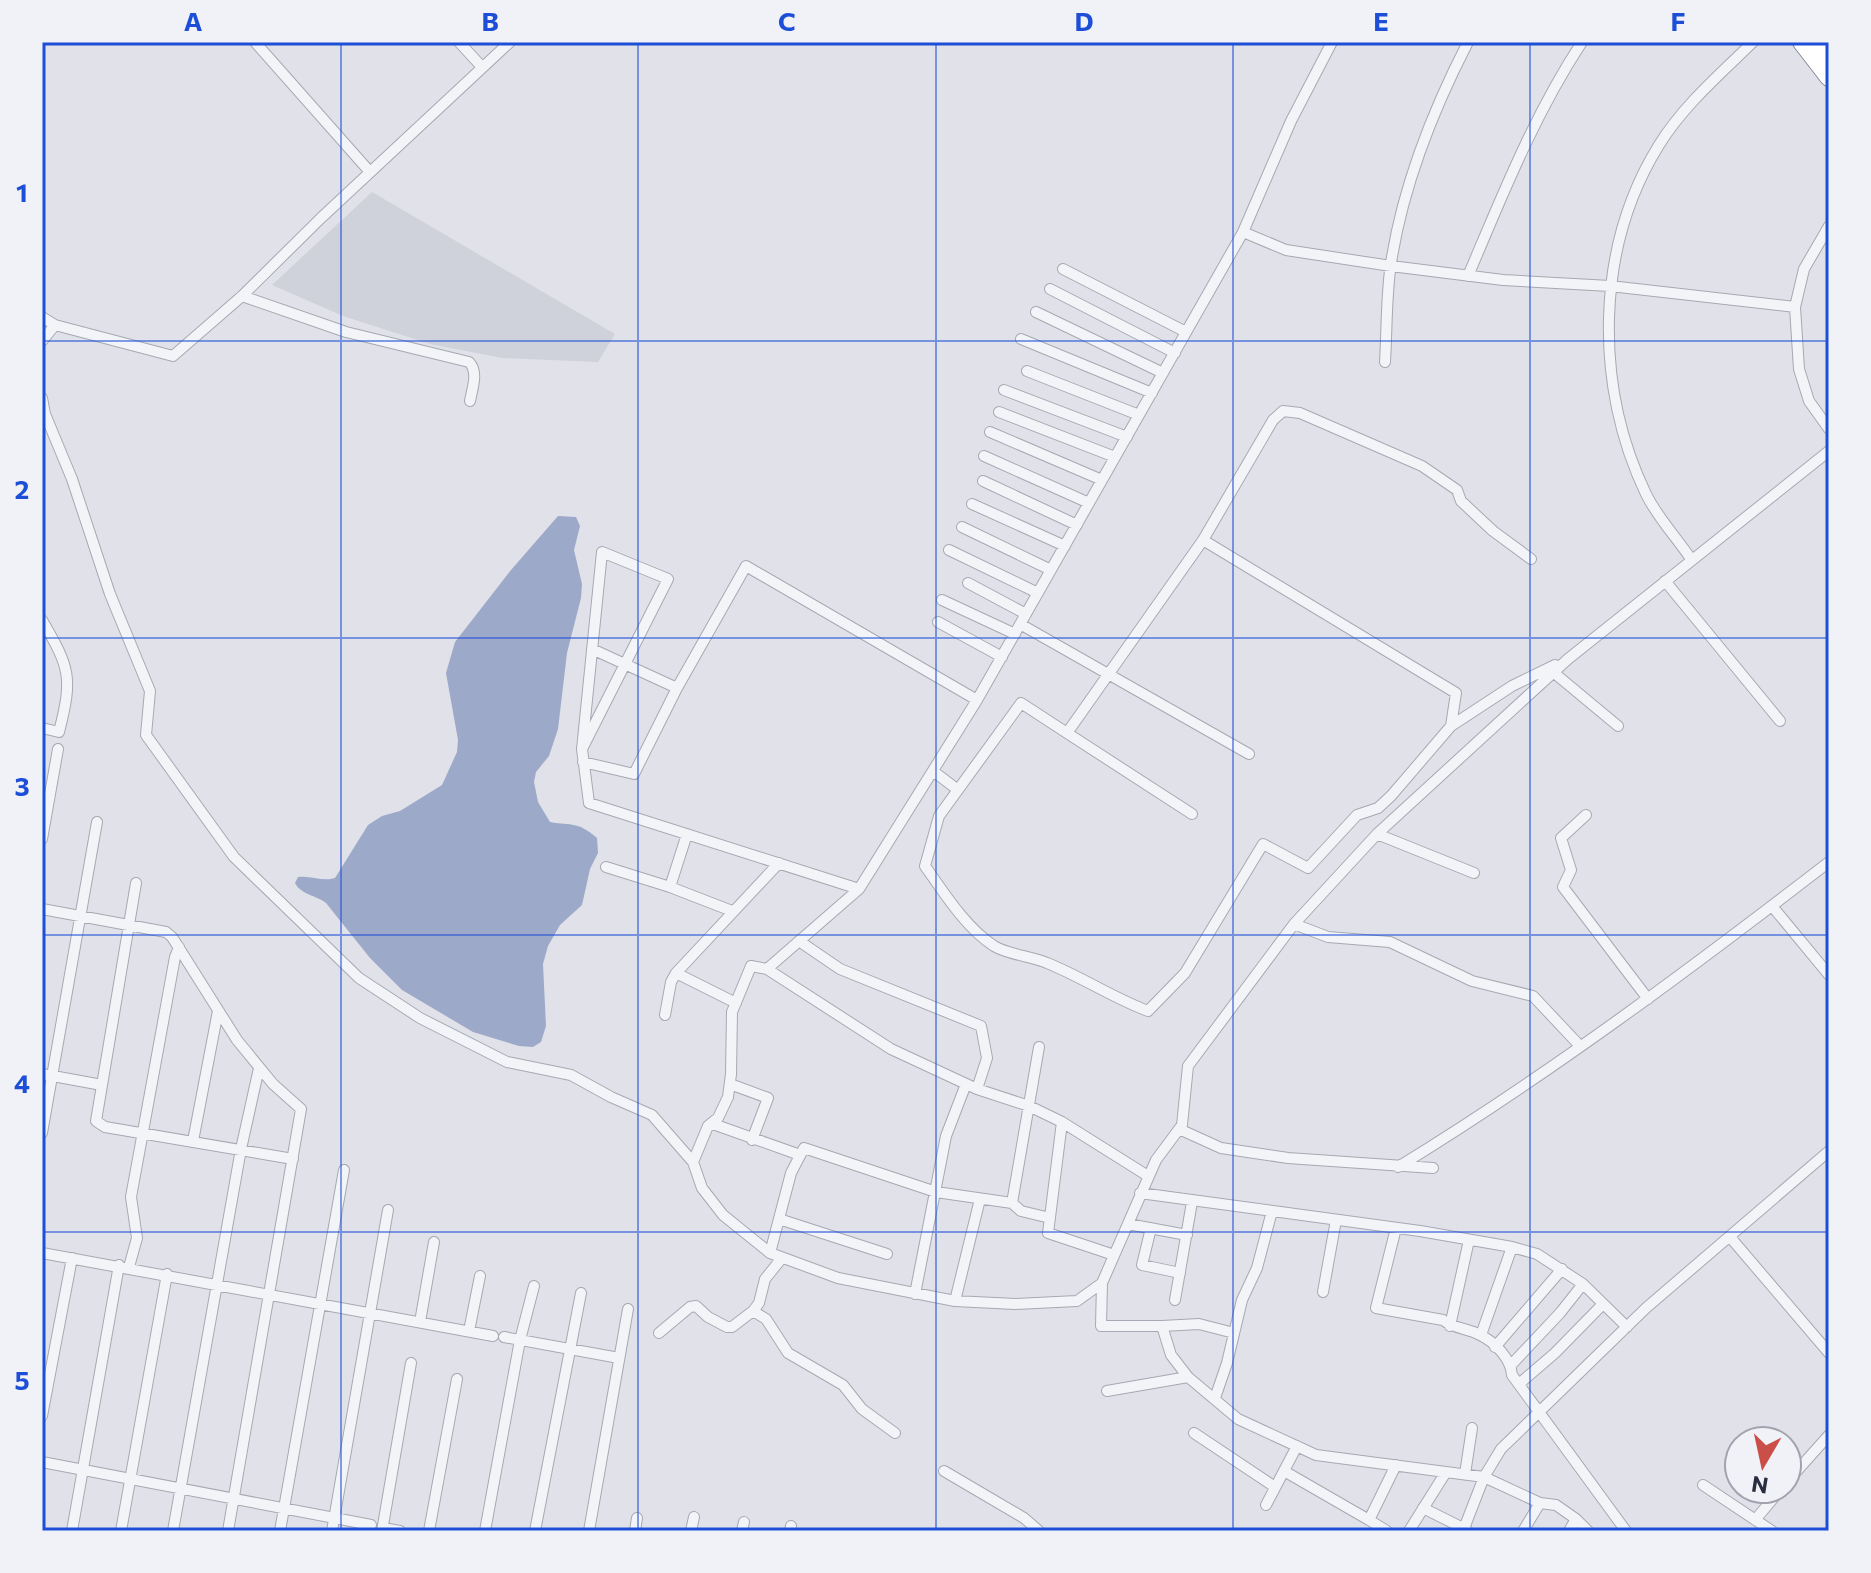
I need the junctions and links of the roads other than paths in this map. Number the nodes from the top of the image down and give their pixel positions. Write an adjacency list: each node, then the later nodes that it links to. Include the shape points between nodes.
1 (255, 42): 13 (street)
2 (459, 42): 11 (street)
3 (510, 42): 11 (street)
4 (1332, 42): 15 (street)
5 (1468, 42): 16 (street, via 1415,162)
6 (1582, 42): 18 (street, via 1526,142)
7 (1753, 42): 19 (street, via 1702,91 1659,144 1621,233)
8 (1802, 42): 12 (highway)
9 (1820, 42): 10 (highway)
10 (1829, 54)
11 (482, 67): 13 (street)
12 (1829, 77)
13 (370, 172): 21 (street)
14 (1829, 226): 22 (street, via 1804,269)
15 (1243, 232): 16 (street, via 1286,250); 26 (street)
16 (1391, 266): 18 (street); 30 (street)
17 (1063, 269): 26 (street)
18 (1468, 276): 19 (street)
19 (1610, 286): 22 (street); 55 (street, via 1611,376 1619,420 1647,496)
20 (1050, 289): 29 (street)
21 (242, 296): 25 (street, via 173,356); 36 (street, via 346,332 469,362 474,367)
22 (1795, 307): 39 (street, via 1799,369 1809,401)
23 (1036, 312): 32 (street)
24 (42, 317): 25 (street)
25 (55, 325): 28 (street)
26 (1186, 332): 29 (street)
27 (1021, 339): 34 (street)
28 (42, 341)
29 (1175, 353): 32 (street)
30 (1385, 362)
31 (1027, 371): 38 (street)
32 (1163, 373): 34 (street)
33 (1004, 390): 41 (street)
34 (1152, 393): 38 (street)
35 (42, 398): 132 (street, via 150,691 146,735 234,857 371,986 420,1018 507,1062 571,1075 652,1115)
36 (470, 401)
37 (999, 412): 44 (street)
38 (1139, 415): 41 (street)
39 (1829, 429)
40 (990, 432): 45 (street)
41 (1127, 437): 44 (street)
42 (1829, 451): 55 (street)
43 (984, 456): 47 (street)
44 (1115, 457): 45 (street)
45 (1102, 480): 47 (street)
46 (983, 481): 49 (street)
47 (1089, 503): 49 (street)
48 (972, 504): 52 (street)
49 (1077, 525): 52 (street)
50 (962, 527): 56 (street)
51 (1203, 540): 54 (street, via 1283,411 1300,413 1422,466 1457,490 1461,501 1493,531); 69 (street); 73 (street, via 1456,693)
52 (1065, 546): 56 (street)
53 (949, 550): 59 (street)
54 (1531, 559)
55 (1691, 559): 57 (street)
56 (1051, 570): 59 (street)
57 (1665, 581): 66 (street); 72 (street)
58 (968, 583): 63 (street)
59 (1038, 593): 63 (street)
60 (942, 600): 63 (street)
61 (42, 620): 75 (street, via 64,658 69,681 59,732)
62 (938, 622): 65 (street)
63 (1021, 624): 65 (street); 69 (street)
64 (592, 649): 67 (street); 67 (street, via 602,552 668,579); 78 (street)
65 (1002, 657): 71 (street)
66 (1568, 659): 68 (street); 73 (street, via 1512,686)
67 (625, 664): 70 (street); 78 (street)
68 (1553, 672): 74 (street); 88 (street)
69 (1108, 675): 76 (street); 79 (street)
70 (677, 688): 71 (street, via 746,566); 80 (street, via 634,774)
71 (977, 700): 81 (street)
72 (1780, 721)
73 (1451, 726): 82 (street, via 1391,796 1378,808 1357,815 1308,868 1263,844 1185,973 1148,1011 1043,961 995,946 967,921 925,866 939,816)
74 (1618, 726)
75 (42, 728)
76 (1067, 733): 82 (street, via 1021,703); 83 (street)
77 (58, 749): 86 (street)
78 (582, 749): 80 (street)
79 (1249, 754)
80 (583, 762): 87 (street, via 589,803)
81 (933, 771): 82 (street); 96 (street)
82 (958, 790)
83 (1192, 814)
84 (1586, 815): 108 (street, via 1561,838 1571,870 1563,887)
85 (97, 822): 100 (street)
86 (43, 827): 89 (street)
87 (687, 834): 91 (street); 95 (street)
88 (1377, 834): 93 (street); 101 (street)
89 (42, 839)
90 (1829, 862): 97 (street)
91 (779, 863): 96 (street); 99 (street)
92 (606, 867): 95 (street)
93 (1474, 873)
94 (136, 883): 102 (street)
95 (670, 887): 99 (street)
96 (859, 889): 103 (street)
97 (1772, 906): 107 (street); 108 (street)
98 (42, 909): 100 (street)
99 (732, 911): 106 (street)
100 (81, 915): 102 (street); 115 (street)
101 (1294, 924): 112 (street, via 1328,937 1390,942 1472,981 1533,996); 123 (street, via 1188,1066)
102 (130, 925): 104 (street, via 166,932); 118 (street)
103 (799, 941): 105 (street); 119 (street, via 840,969 981,1026 987,1058)
104 (179, 947): 110 (street); 124 (street)
105 (767, 969): 109 (street, via 751,966); 117 (street, via 891,1049)
106 (676, 973): 109 (street); 111 (street)
107 (1829, 975)
108 (1648, 999): 112 (street)
109 (736, 1003): 116 (street)
110 (218, 1011): 114 (street); 127 (street)
111 (665, 1015)
112 (1580, 1046): 133 (street)
113 (1039, 1047): 120 (street)
114 (259, 1068): 128 (street); 131 (street, via 301,1109)
115 (47, 1074): 118 (street); 125 (street)
116 (730, 1084): 122 (street); 126 (street, via 768,1098)
117 (966, 1084): 119 (street); 137 (street, via 946,1136)
118 (102, 1085): 124 (street, via 96,1121)
119 (977, 1089): 120 (street)
120 (1029, 1106): 121 (street); 141 (street)
121 (1062, 1122): 136 (street); 144 (street)
122 (713, 1124): 126 (street); 132 (street)
123 (1179, 1129): 133 (street, via 1221,1148); 136 (street)
124 (144, 1132): 127 (street); 161 (street, via 131,1197 137,1238)
125 (42, 1133)
126 (752, 1140): 130 (street)
127 (193, 1141): 128 (street)
128 (241, 1149): 131 (street); 168 (street)
129 (1829, 1151): 151 (street)
130 (800, 1155): 137 (street, via 804,1148); 145 (street)
131 (293, 1159): 172 (street)
132 (693, 1162): 156 (street, via 702,1188 723,1215)
133 (1398, 1167): 134 (street)
134 (1433, 1168)
135 (344, 1170): 179 (street)
136 (1148, 1176): 138 (street)
137 (936, 1192): 139 (street); 173 (street)
138 (1140, 1193): 140 (street); 147 (street)
139 (980, 1199): 141 (street); 175 (street)
140 (1192, 1202): 143 (street); 150 (street)
141 (1012, 1203): 144 (street, via 1021,1211)
142 (388, 1210): 182 (street)
143 (1272, 1211): 146 (street); 189 (street)
144 (1050, 1218): 158 (street, via 1048,1233)
145 (779, 1219): 156 (street); 157 (street)
146 (1336, 1220): 149 (street); 170 (street)
147 (1128, 1224): 148 (street); 158 (street)
148 (1151, 1228): 150 (street); 163 (street, via 1142,1265)
149 (1396, 1228): 152 (street); 185 (street, via 1376,1308 1443,1320)
150 (1187, 1235): 163 (street)
151 (1730, 1237): 186 (street); 194 (street)
152 (1469, 1240): 154 (street); 185 (street)
153 (434, 1242): 183 (street)
154 (1512, 1247): 162 (street); 190 (street)
155 (42, 1253): 159 (street)
156 (770, 1253): 160 (street)
157 (887, 1254)
158 (1114, 1255): 166 (street)
159 (72, 1258): 161 (street); 204 (street)
160 (782, 1258): 173 (street, via 838,1278); 181 (street, via 765,1279)
161 (124, 1266): 164 (street); 213 (street)
162 (1562, 1269): 167 (street); 192 (street)
163 (1180, 1273): 174 (street)
164 (167, 1274): 168 (street); 219 (street)
165 (480, 1276): 187 (street)
166 (1102, 1283): 176 (street); 177 (street)
167 (1583, 1284): 178 (street); 197 (street)
168 (218, 1285): 172 (street); 222 (street)
169 (534, 1286): 191 (street)
170 (1323, 1292)
171 (581, 1293): 193 (street)
172 (269, 1294): 179 (street); 223 (street)
173 (915, 1294): 175 (street)
174 (1175, 1300)
175 (955, 1301): 176 (street)
176 (1077, 1301): 177 (street)
177 (1101, 1304): 184 (street, via 1101,1326)
178 (1603, 1304): 186 (street); 200 (street)
179 (321, 1305): 182 (street); 227 (street)
180 (628, 1309): 195 (street)
181 (753, 1311): 188 (street, via 727,1327 690,1307); 206 (street, via 766,1319 788,1353 843,1385 862,1409)
182 (372, 1314): 183 (street); 230 (street)
183 (420, 1322): 187 (street)
184 (1162, 1326): 189 (street, via 1199,1324); 198 (street, via 1171,1355)
185 (1450, 1326): 190 (street)
186 (1627, 1327): 203 (street)
187 (469, 1331): 191 (street)
188 (659, 1333)
189 (1234, 1333): 202 (street)
190 (1481, 1335): 192 (street)
191 (520, 1340): 193 (street); 246 (street)
192 (1495, 1347): 197 (street)
193 (570, 1349): 195 (street); 247 (street)
194 (1829, 1353)
195 (619, 1358): 248 (street)
196 (411, 1363): 236 (street)
197 (1512, 1364): 200 (street)
198 (1188, 1377): 201 (street); 202 (street)
199 (457, 1379): 245 (street)
200 (1519, 1384): 203 (street)
201 (1107, 1391)
202 (1215, 1398): 209 (street, via 1238,1419)
203 (1539, 1411): 218 (street, via 1501,1449); 257 (street)
204 (42, 1416)
205 (1472, 1428): 217 (street)
206 (895, 1433)
207 (1194, 1433): 221 (street)
208 (1829, 1435): 211 (street)
209 (1297, 1446): 212 (street, via 1316,1455); 215 (street)
210 (42, 1462): 213 (street)
211 (1803, 1464)
212 (1396, 1465): 216 (street); 233 (street)
213 (82, 1470): 219 (street); 238 (street)
214 (944, 1471): 251 (street)
215 (1284, 1471): 221 (street); 233 (street)
216 (1446, 1472): 217 (street); 228 (street)
217 (1465, 1474): 218 (street)
218 (1484, 1477): 224 (street); 237 (street)
219 (130, 1479): 222 (street); 239 (street)
220 (1703, 1485): 234 (street)
221 (1275, 1487): 225 (street)
222 (180, 1489): 223 (street); 240 (street)
223 (234, 1499): 227 (street); 241 (street)
224 (1540, 1503): 232 (street, via 1556,1505); 254 (street)
225 (1266, 1505)
226 (1768, 1505): 234 (street)
227 (284, 1508): 230 (street); 242 (street)
228 (1423, 1508): 237 (street); 253 (street)
229 (694, 1517): 250 (street)
230 (334, 1518): 235 (street); 243 (street)
231 (637, 1518): 249 (street)
232 (1576, 1519): 255 (street); 256 (street)
233 (1369, 1520): 252 (street)
234 (1755, 1520): 258 (street)
235 (371, 1525)
236 (382, 1530): 244 (street)
237 (1465, 1530)
238 (72, 1531)
239 (121, 1531)
240 (173, 1531)
241 (228, 1531)
242 (280, 1531)
243 (332, 1531)
244 (400, 1531)
245 (429, 1531)
246 (485, 1531)
247 (535, 1531)
248 (589, 1531)
249 (635, 1531)
250 (691, 1531)
251 (1039, 1531)
252 (1387, 1531)
253 (1409, 1531)
254 (1523, 1531)
255 (1569, 1531)
256 (1588, 1531)
257 (1626, 1531)
258 (1772, 1531)

